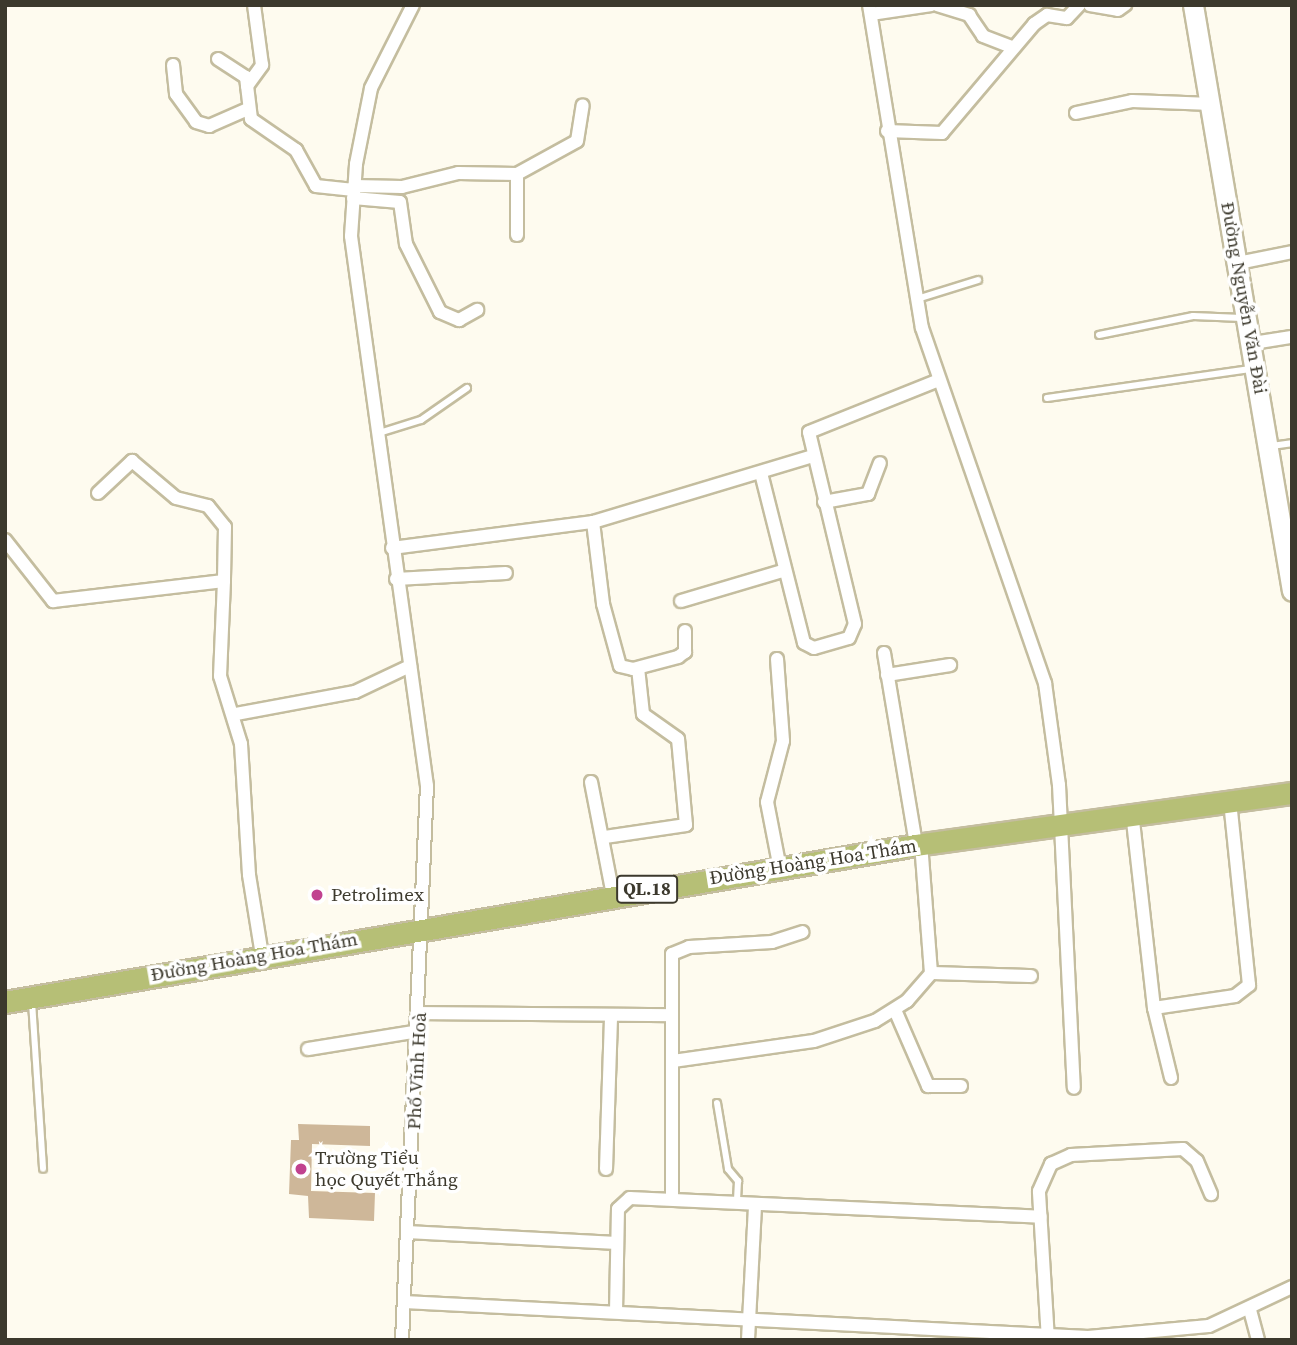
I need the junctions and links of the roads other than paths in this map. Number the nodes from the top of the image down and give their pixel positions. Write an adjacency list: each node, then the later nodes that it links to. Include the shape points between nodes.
1 (254, 5): 13 (street, via 262,65)
2 (413, 5): 20 (street, Phố Vĩnh Hoà, via 371,89)
3 (931, 5): 9 (street)
4 (937, 5): 10 (street, via 969,15 983,36)
5 (1079, 5): 10 (street, via 1068,18 1041,18)
6 (1090, 5): 7 (street, via 1118,10)
7 (1125, 5)
8 (1193, 5): 14 (street, Đường Nguyễn Văn Đài)
9 (870, 10): 18 (street)
10 (1012, 47): 18 (street, via 942,132)
11 (218, 59): 13 (street, via 246,77)
12 (173, 65): 16 (street, via 176,94 196,122 223,122)
13 (247, 86): 16 (street)
14 (1212, 104): 17 (street, via 1132,102); 23 (street, Đường Nguyễn Văn Đài)
15 (583, 105): 19 (street, via 576,141)
16 (248, 109): 20 (street, via 260,130 305,159 316,186)
17 (1076, 113)
18 (887, 131): 25 (street)
19 (517, 174): 20 (street, via 458,173 402,187); 21 (street)
20 (354, 192): 26 (street, via 400,202 406,244 440,312 459,320); 35 (street, Phố Vĩnh Hoà, via 355,270)
21 (517, 235)
22 (1292, 252): 23 (street)
23 (1238, 263): 27 (street, Đường Nguyễn Văn Đài)
24 (978, 280): 25 (lane)
25 (915, 300): 32 (street)
26 (477, 310)
27 (1248, 319): 28 (lane, via 1193,316); 30 (street, Đường Nguyễn Văn Đài)
28 (1099, 335)
29 (1292, 337): 30 (street)
30 (1253, 343): 31 (street, Đường Nguyễn Văn Đài)
31 (1257, 368): 34 (lane); 37 (street, Đường Nguyễn Văn Đài)
32 (939, 380): 38 (street, via 819,424 809,432); 65 (street, via 1045,683)
33 (467, 388): 35 (lane, via 421,420)
34 (1046, 398)
35 (379, 433): 46 (street, Phố Vĩnh Hoà)
36 (1292, 443): 37 (lane)
37 (1269, 447): 43 (street, Đường Nguyễn Văn Đài)
38 (810, 457): 40 (street); 42 (street)
39 (880, 463): 42 (street, via 868,494)
40 (761, 473): 44 (street); 47 (street, via 777,523)
41 (97, 493): 50 (street, via 132,461 176,498 208,506 225,527)
42 (824, 502): 47 (street, via 853,635 806,646)
43 (1285, 507): 51 (street, Đường Nguyễn Văn Đài)
44 (593, 522): 46 (street); 58 (street, via 617,659 627,670)
45 (5, 540): 50 (street, via 53,601)
46 (392, 548): 49 (street, Phố Vĩnh Hoà)
47 (782, 572): 52 (street)
48 (506, 573): 49 (street)
49 (396, 579): 57 (street, Phố Vĩnh Hoà)
50 (224, 582): 60 (street, via 218,657)
51 (1291, 588)
52 (681, 601)
53 (685, 631): 58 (street, via 685,652)
54 (884, 653): 59 (street)
55 (777, 659): 68 (street, via 783,741 767,802)
56 (950, 665): 59 (street)
57 (410, 666): 60 (street, via 355,692); 70 (street, Phố Vĩnh Hoà, via 427,786)
58 (638, 668): 66 (street, via 643,714 678,738 686,825)
59 (887, 675): 67 (street)
60 (236, 715): 72 (street)
61 (591, 782): 66 (street)
62 (1292, 793): 63 (main road, Đường Hoàng Hoa Thám / QL.18)
63 (1230, 800): 64 (main road, Đường Hoàng Hoa Thám / QL.18); 77 (street, via 1249,985 1235,996)
64 (1132, 812): 65 (main road, Đường Hoàng Hoa Thám / QL.18); 77 (street)
65 (1059, 823): 67 (main road, Đường Hoàng Hoa Thám / QL.18); 87 (street)
66 (605, 837): 69 (street)
67 (918, 844): 68 (main road, Đường Hoàng Hoa Thám / QL.18); 73 (street)
68 (780, 869): 69 (main road, Đường Hoàng Hoa Thám / QL.18)
69 (613, 895): 70 (main road, Đường Hoàng Hoa Thám / QL.18)
70 (425, 928): 72 (main road, Đường Hoàng Hoa Thám / QL.18); 79 (street, Phố Vĩnh Hoà)
71 (802, 932): 80 (street, via 751,946 689,947 672,954)
72 (262, 955): 75 (main road, Đường Hoàng Hoa Thám / QL.18)
73 (931, 973): 74 (street); 78 (street)
74 (1031, 976)
75 (32, 997): 76 (main road, Đường Hoàng Hoa Thám / QL.18); 89 (lane)
76 (5, 1002)
77 (1154, 1008): 85 (street)
78 (895, 1010): 84 (street, via 814,1041); 86 (street, via 928,1086)
79 (420, 1013): 81 (street); 82 (street, Phố Vĩnh Hoà)
80 (672, 1014): 81 (street); 84 (street)
81 (611, 1018): 90 (street)
82 (419, 1031): 83 (street); 96 (street, Phố Vĩnh Hoà)
83 (308, 1049)
84 (673, 1061): 92 (street)
85 (1171, 1078)
86 (961, 1086)
87 (1074, 1088)
88 (716, 1103): 93 (lane, via 728,1169 738,1181)
89 (43, 1169)
90 (606, 1169)
91 (1211, 1194): 95 (street, via 1197,1161 1184,1149 1071,1155 1044,1172)
92 (672, 1198): 93 (street); 97 (street, via 624,1200)
93 (737, 1203): 94 (street)
94 (755, 1205): 95 (street); 102 (street)
95 (1041, 1217): 103 (street)
96 (408, 1232): 97 (street); 99 (street, Phố Vĩnh Hoà)
97 (616, 1243): 101 (street)
98 (1292, 1287): 100 (street)
99 (404, 1302): 101 (street); 104 (street, Phố Vĩnh Hoà)
100 (1250, 1310): 103 (street, via 1178,1332); 106 (street)
101 (616, 1312): 102 (street)
102 (749, 1320): 103 (street); 105 (street)
103 (1047, 1337)
104 (402, 1340)
105 (748, 1340)
106 (1258, 1340)

